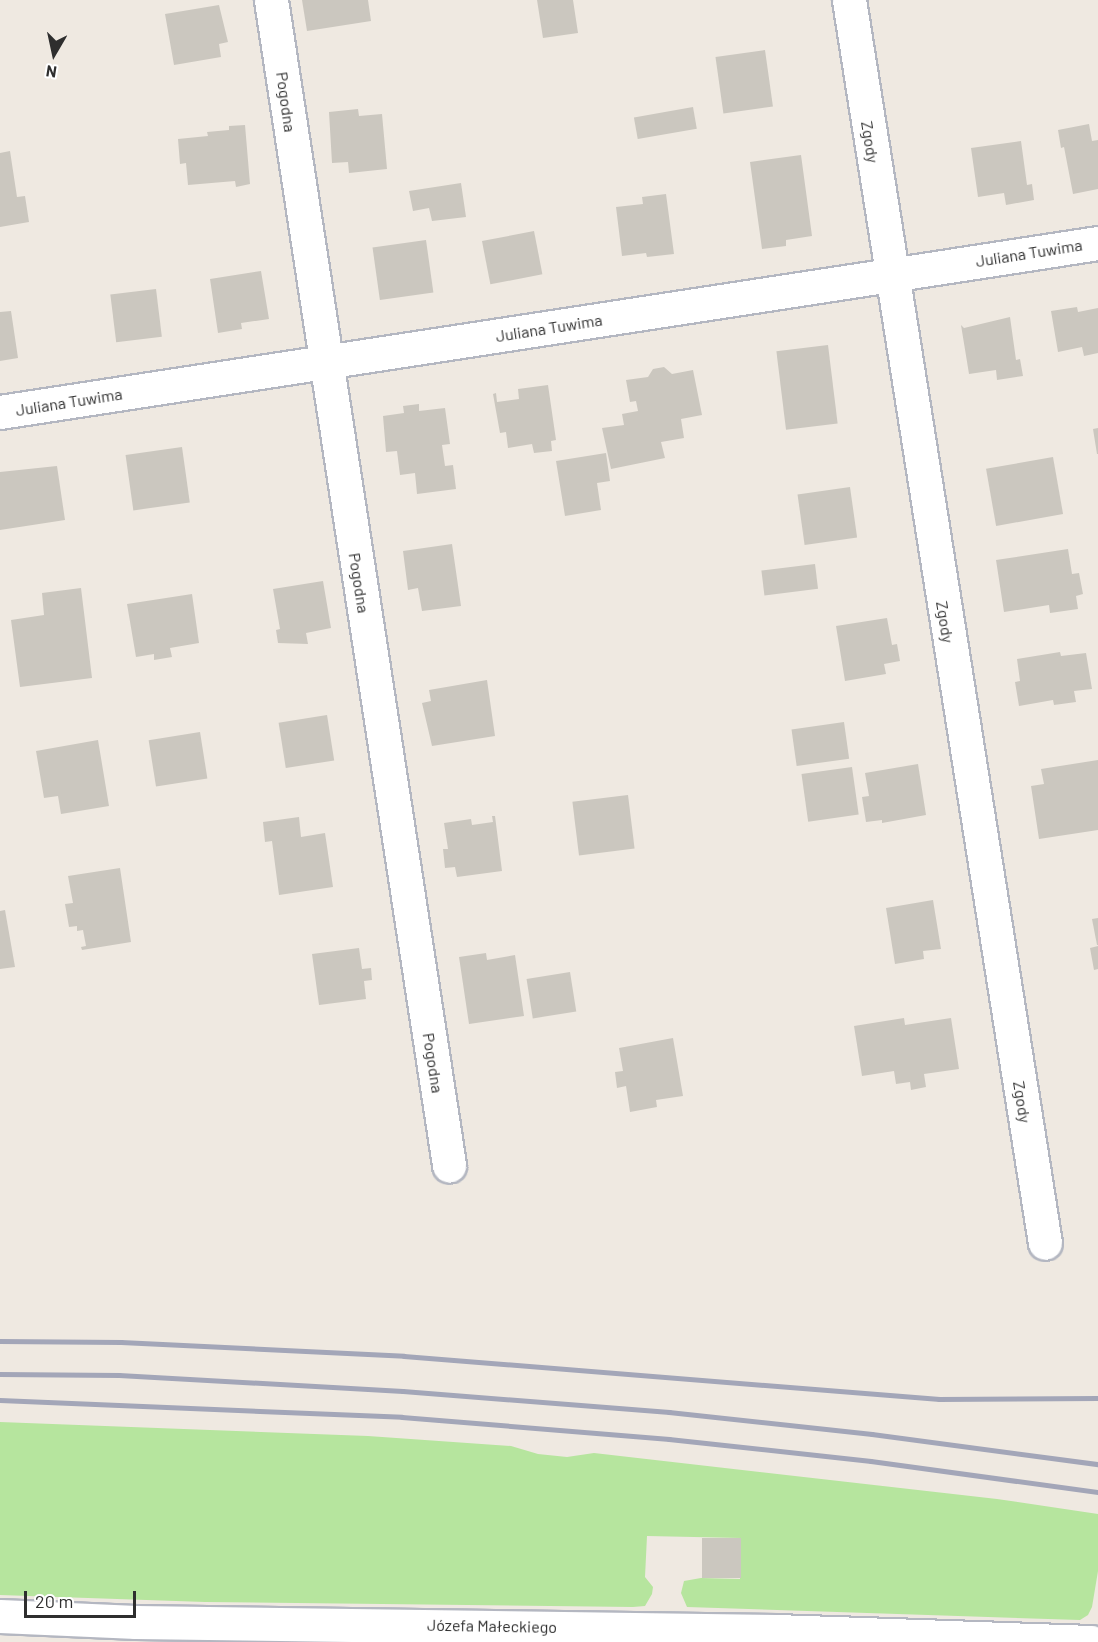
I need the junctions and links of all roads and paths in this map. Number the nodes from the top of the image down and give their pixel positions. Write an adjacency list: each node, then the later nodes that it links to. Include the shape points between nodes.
1 (271, 0): 5 (street, Pogodna)
2 (849, 0): 4 (street, Zgody)
3 (1098, 243): 4 (street, Juliana Tuwima)
4 (890, 274): 5 (street, Juliana Tuwima); 8 (street, Zgody)
5 (325, 363): 6 (street, Juliana Tuwima); 7 (street, Pogodna)
6 (0, 412)
7 (449, 1165)
8 (1045, 1243)
9 (0, 1616): 10 (street, Józefa Małeckiego)
10 (258, 1632): 11 (street, Józefa Małeckiego)
11 (776, 1636): 12 (street, Józefa Małeckiego)
12 (1091, 1642)

